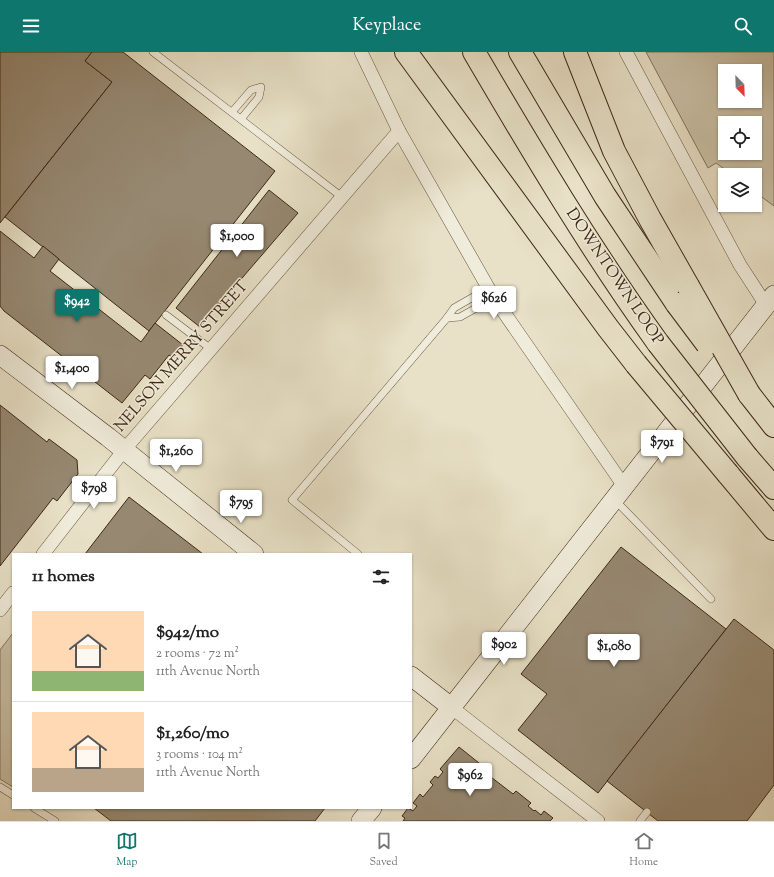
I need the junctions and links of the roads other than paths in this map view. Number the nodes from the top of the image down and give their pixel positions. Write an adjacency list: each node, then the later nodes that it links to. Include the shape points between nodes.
1 (153, 52): 8 (lane)
2 (360, 52): 10 (street)
3 (406, 52): 23 (highway, bridge, via 636,364)
4 (474, 52): 21 (highway, DOWNTOWN LOOP, bridge, via 530,149 612,278 658,343)
5 (520, 52): 13 (highway, via 604,196)
6 (575, 52): 13 (highway, via 614,151 650,219)
7 (626, 52): 14 (street, via 740,265)
8 (232, 112): 9 (lane); 9 (lane, via 251,90 261,87 259,97)
9 (241, 119): 11 (lane)
10 (399, 131): 11 (street, NELSON MERRY STREET); 12 (street)
11 (342, 197): 17 (street, NELSON MERRY STREET)
12 (492, 293): 16 (lane, via 460,317); 16 (lane, via 454,308); 22 (street)
13 (682, 295): 19 (highway, bridge, via 749,394)
14 (771, 304): 22 (street)
15 (166, 315): 17 (lane)
16 (447, 318): 26 (lane, via 292,500)
17 (211, 350): 20 (street, NELSON MERRY STREET)
18 (0, 355): 20 (street)
19 (774, 426)
20 (124, 450): 24 (street, NELSON MERRY STREET); 25 (street)
21 (774, 488)
22 (619, 493): 28 (lane); 31 (street)
23 (774, 529)
24 (44, 553)
25 (253, 553)
26 (357, 553)
27 (12, 594): 29 (street)
28 (711, 598)
29 (0, 610)
30 (412, 677): 31 (street)
31 (451, 707): 32 (street); 40 (street)
32 (412, 758)
33 (0, 787): 34 (lane)
34 (12, 794)
35 (36, 809): 38 (lane)
36 (371, 809): 39 (street)
37 (647, 812): 41 (lane)
38 (55, 821)
39 (361, 821)
40 (598, 821)
41 (640, 821)

